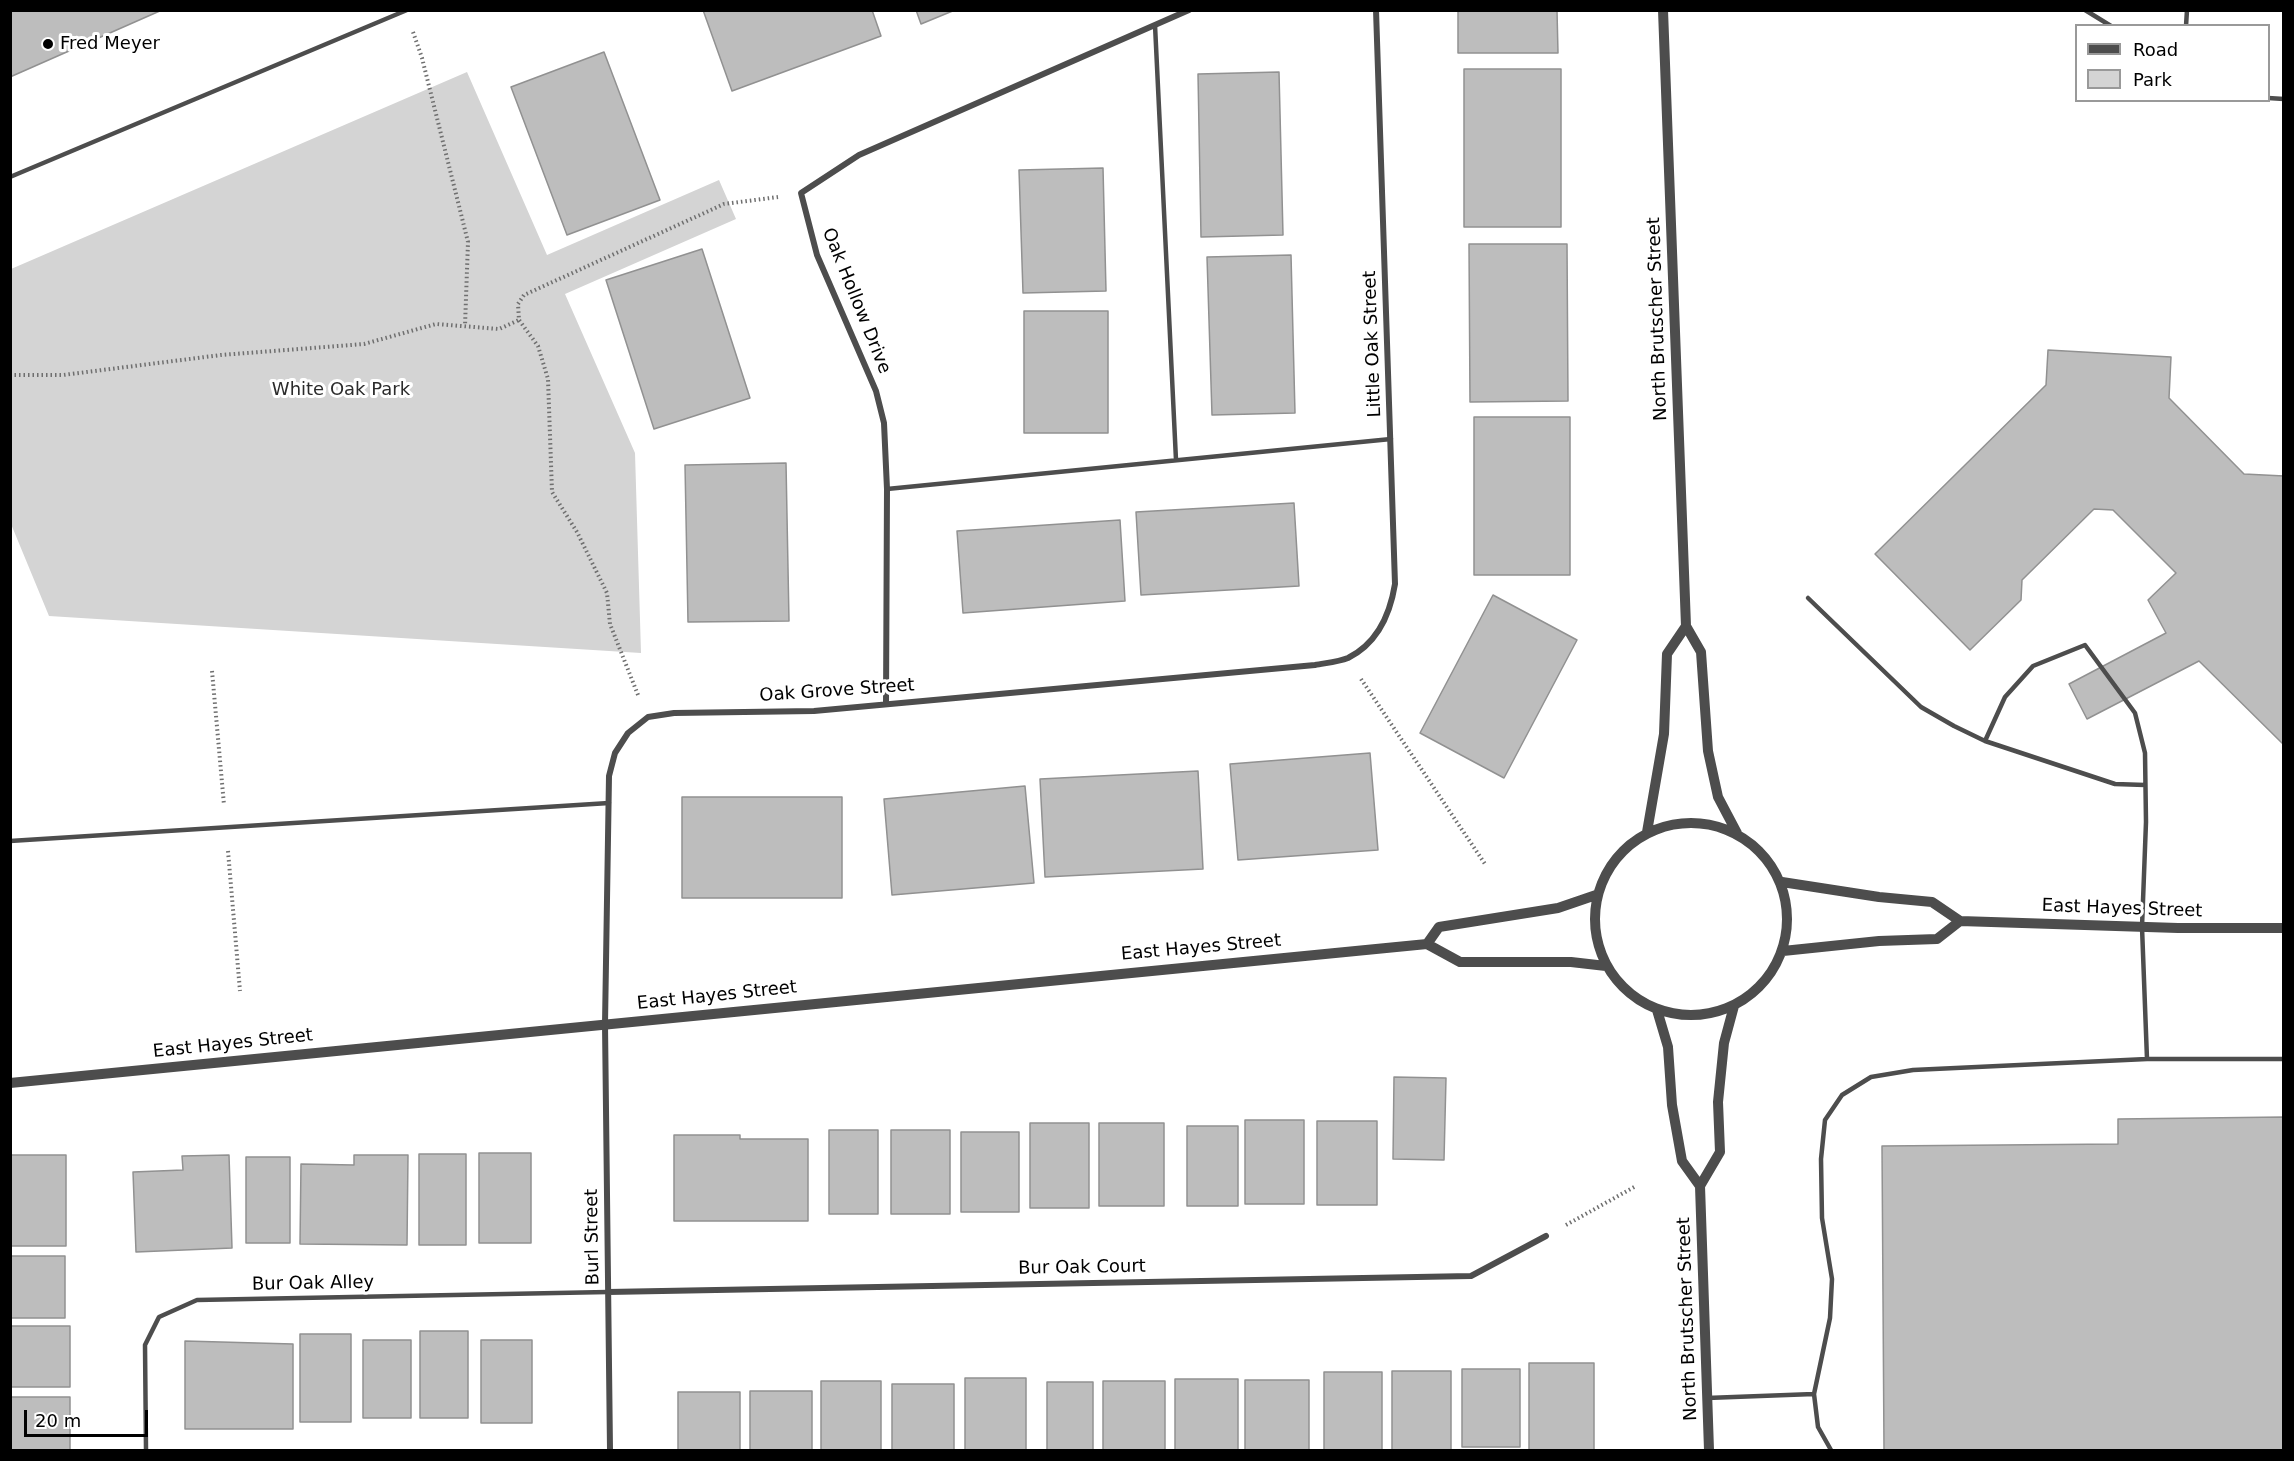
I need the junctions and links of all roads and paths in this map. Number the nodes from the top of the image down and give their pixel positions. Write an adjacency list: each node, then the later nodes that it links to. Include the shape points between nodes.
1 (1189, 10): 7 (street)
2 (1376, 10): 13 (street, Little Oak Street)
3 (1663, 10): 17 (street, North Brutscher Street)
4 (2085, 10): 6 (lane)
5 (406, 11): 8 (lane); 11 (path, via 422,58 468,242)
6 (2108, 24)
7 (1155, 25): 9 (street, via 859,155); 14 (lane)
8 (10, 177)
9 (801, 193): 10 (path, via 724,204 524,295 518,304); 15 (street, Oak Hollow Drive, via 818,255 876,391 884,423)
10 (519, 320): 11 (path, via 499,328); 20 (path, via 538,346 548,379 552,492 607,593 610,624)
11 (465, 327): 12 (path, via 436,324 363,344 221,355 63,375)
12 (10, 375)
13 (1391, 439): 14 (lane); 18 (street, Little Oak Street, via 1395,584 1390,611 1375,638)
14 (1176, 460): 15 (lane)
15 (886, 489): 19 (street, Oak Hollow Drive)
16 (1808, 598): 21 (lane, via 1920,707)
17 (1686, 626): 24 (street, via 1666,654 1664,734); 25 (street, North Brutscher Street, via 1701,652 1708,750 1718,797)
18 (1347, 658): 19 (street, Oak Grove Street, via 1315,665); 27 (path)
19 (886, 704): 20 (street, Oak Grove Street, via 814,711 674,713)
20 (648, 717): 23 (street, via 628,733 615,753 609,776)
21 (1985, 741): 22 (lane, via 2115,784); 22 (lane, via 2005,698 2033,666 2085,645 2135,713 2145,753)
22 (2145, 785): 31 (lane)
23 (609, 803): 26 (lane); 38 (street)
24 (1647, 832): 25 (street, via 1665,825 1707,822); 29 (street, via 1609,866)
25 (1737, 832): 28 (street, via 1755,845)
26 (10, 841)
27 (1485, 864)
28 (1782, 882): 30 (street, via 1932,902); 34 (street, via 1789,921)
29 (1596, 895): 33 (street, via 1558,908 1439,927); 35 (street, via 1594,930)
30 (1960, 921): 31 (street, East Hayes Street); 34 (street, via 1936,939)
31 (2142, 927): 32 (street, East Hayes Street); 39 (lane)
32 (2283, 928)
33 (1427, 944): 35 (street, via 1460,962 1571,962); 38 (street, East Hayes Street)
34 (1783, 951): 36 (street, via 1762,986)
35 (1606, 966): 37 (street, via 1637,999)
36 (1734, 1006): 37 (street, via 1691,1015); 43 (street, via 1724,1043 1718,1102 1720,1152)
37 (1657, 1010): 43 (street, via 1668,1047 1672,1105 1682,1161)
38 (605, 1024): 41 (street, East Hayes Street); 45 (street, Burl Street)
39 (2147, 1059): 40 (lane); 46 (lane, via 1913,1070 1871,1077 1842,1095 1825,1120 1821,1159 1822,1218 1832,1279 1830,1318)
40 (2283, 1059)
41 (10, 1083)
42 (1636, 1186): 44 (path)
43 (1700, 1186): 47 (street, North Brutscher Street)
44 (1546, 1236): 45 (street, Bur Oak Court, via 1471,1276)
45 (608, 1292): 48 (lane, Bur Oak Alley, via 197,1300 159,1317 145,1345); 49 (street, Burl Street)
46 (1814, 1394): 47 (lane); 51 (lane, via 1818,1427)
47 (1707, 1398): 50 (street, North Brutscher Street)
48 (146, 1450)
49 (610, 1450)
50 (1708, 1450)
51 (1831, 1450)

